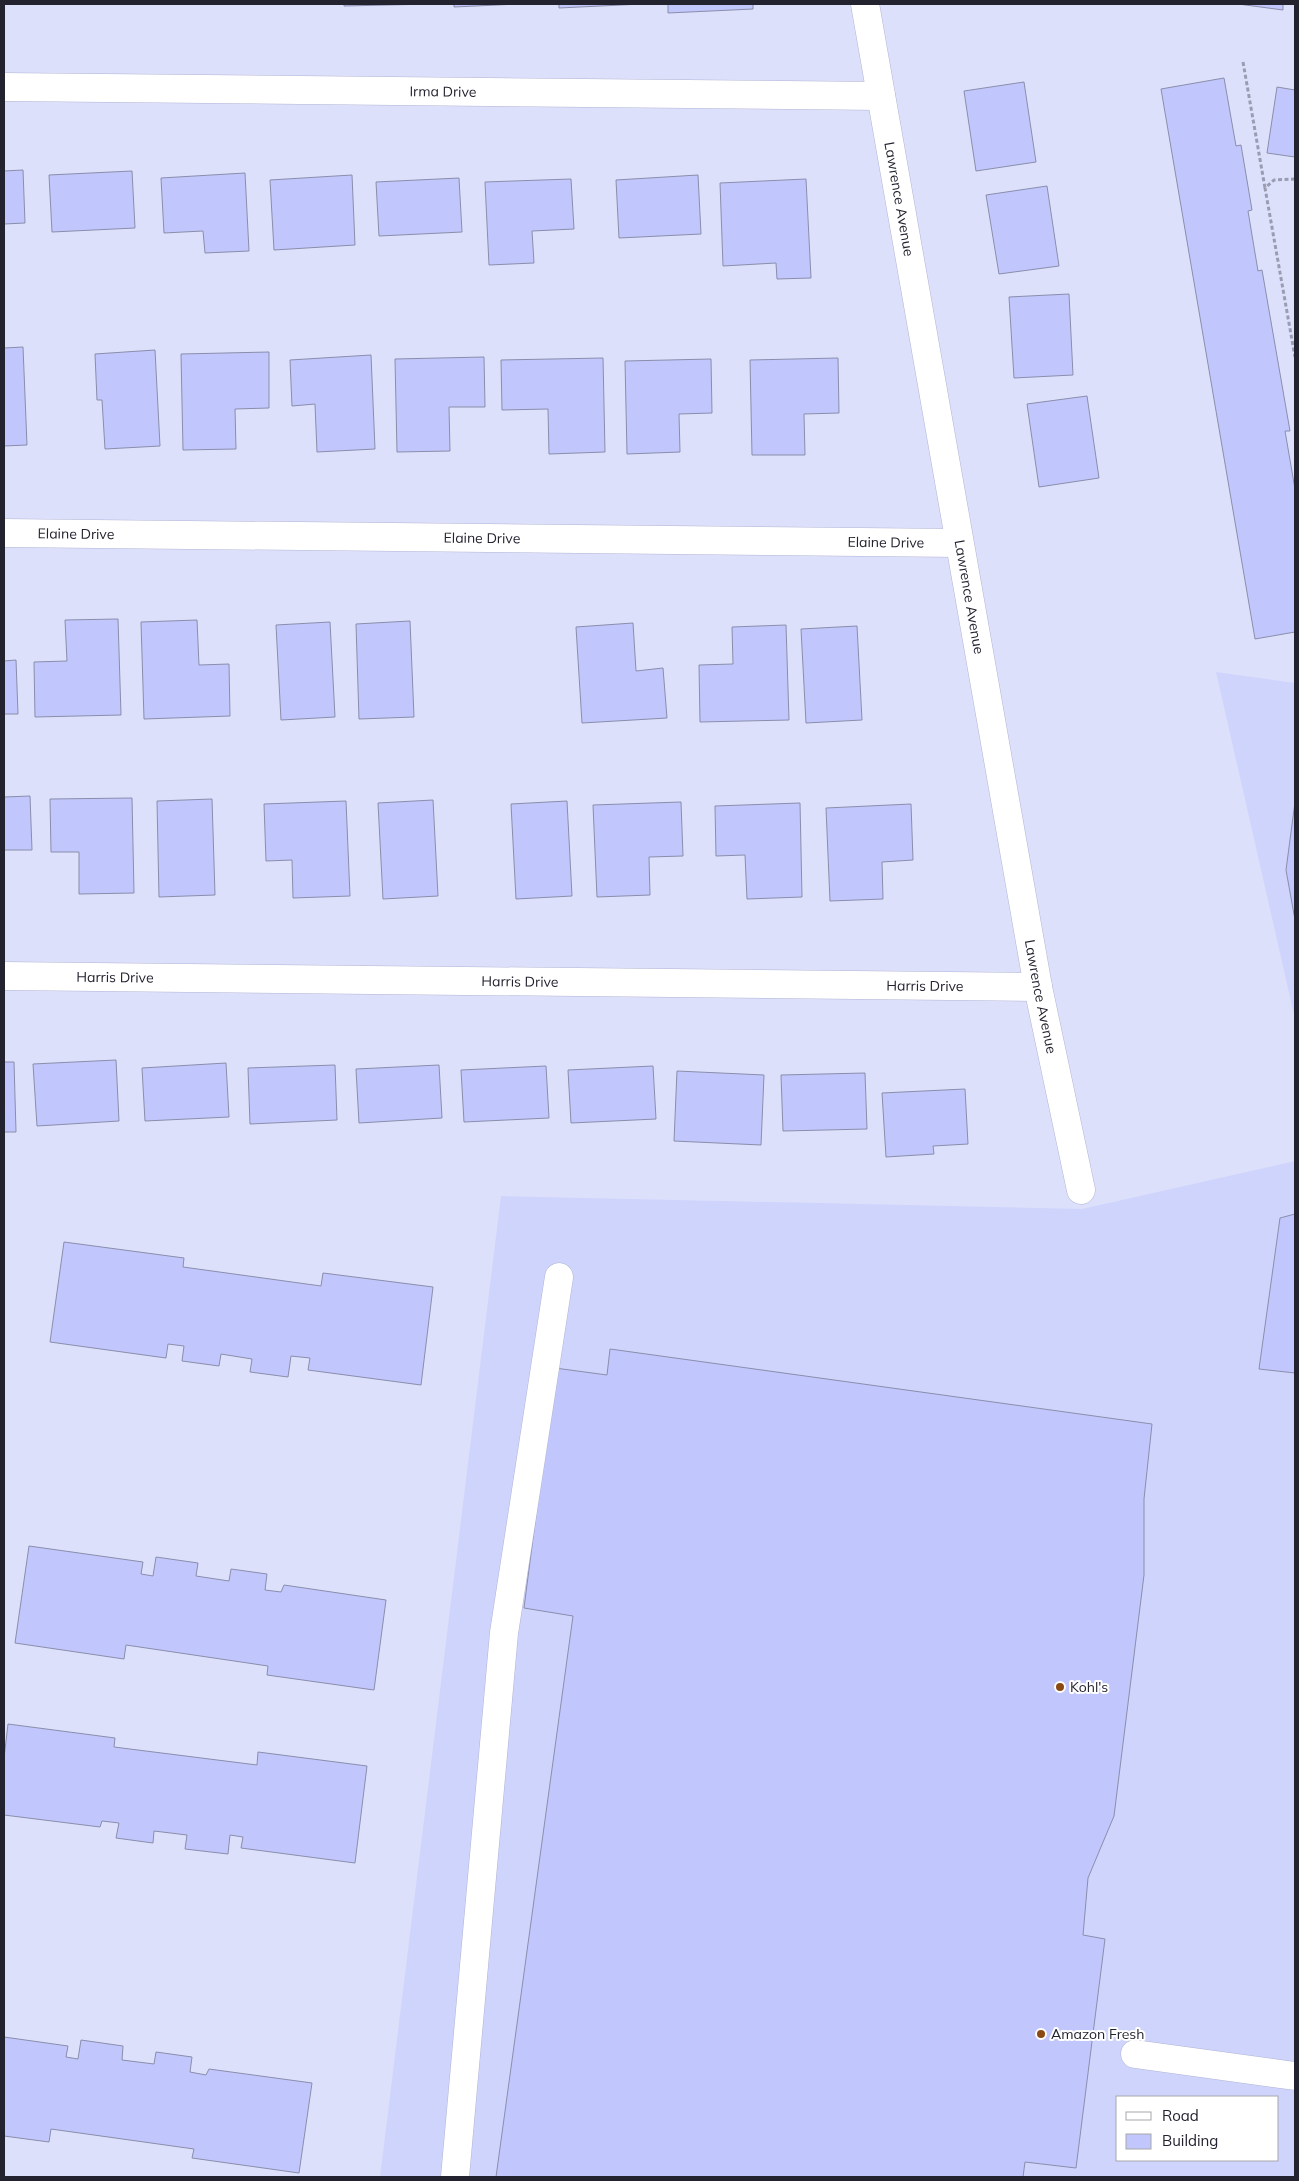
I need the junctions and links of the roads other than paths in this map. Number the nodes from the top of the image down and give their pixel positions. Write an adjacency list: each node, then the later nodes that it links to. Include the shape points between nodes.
1 (865, 4): 3 (street, Lawrence Avenue)
2 (4, 87): 3 (street, Irma Drive)
3 (881, 96): 5 (street, Lawrence Avenue)
4 (4, 533): 5 (street, Elaine Drive)
5 (960, 543): 7 (street, Lawrence Avenue)
6 (4, 976): 7 (street, Harris Drive)
7 (1038, 987): 8 (street, Lawrence Avenue)
8 (1081, 1190)
9 (559, 1277): 12 (street, via 504,1634)
10 (1135, 2054): 11 (street)
11 (1295, 2076)
12 (455, 2177)

